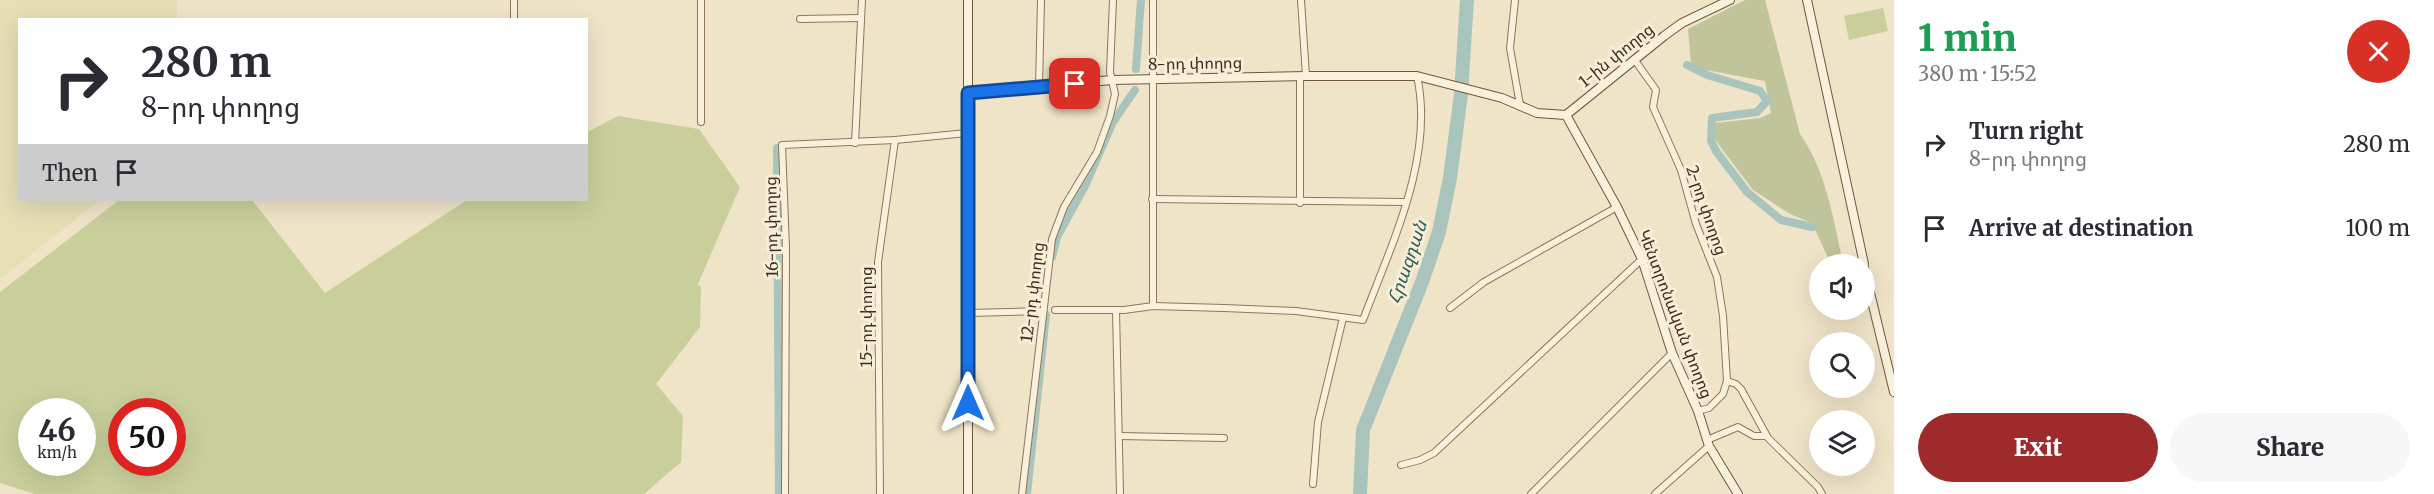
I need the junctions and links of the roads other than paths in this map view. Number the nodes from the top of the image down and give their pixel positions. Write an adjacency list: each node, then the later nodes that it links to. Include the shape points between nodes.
1 (514, 0): 12 (street)
2 (701, 0): 24 (street)
3 (862, 0): 13 (street)
4 (968, 0): 21 (main road)
5 (1041, 0): 20 (street)
6 (1113, 0): 19 (street, 12-րդ փողոց)
7 (1153, 0): 18 (street)
8 (1301, 0): 16 (street)
9 (1515, 0): 22 (street, via 1510,48)
10 (1730, 0): 15 (main road, 1-ին փողոց, via 1682,23)
11 (1807, 0): 32 (main road)
12 (514, 18)
13 (861, 18): 14 (street); 27 (street)
14 (800, 19)
15 (1634, 59): 23 (main road, 1-ին փողոց); 43 (street, 2-րդ փողոց, via 1656,90 1653,107 1681,170 1717,278)
16 (1303, 76): 17 (main road, 8-րդ փողոց); 18 (main road, 8-րդ փողոց); 29 (street)
17 (1420, 76): 22 (main road, 8-րդ փողոց); 30 (street, via 1422,133)
18 (1153, 79): 19 (main road, 8-րդ փողոց); 28 (street)
19 (1112, 80): 20 (main road, 8-րդ փողոց); 38 (street, 12-րդ փողոց, via 1115,94 1107,127 1097,152 1064,207 1052,239)
20 (1038, 87): 21 (main road, 8-րդ փողոց)
21 (968, 93): 25 (main road)
22 (1520, 105): 23 (main road, via 1537,113)
23 (1566, 115): 31 (main road, Կենտրոնական փողոց)
24 (701, 122)
25 (967, 133): 26 (street, 16-րդ փողոց); 40 (main road)
26 (895, 140): 27 (street, 16-րդ փողոց); 53 (street, 15-րդ փողոց, via 878,262)
27 (855, 143): 52 (street, 16-րդ փողոց, via 782,145)
28 (1152, 199): 29 (street); 34 (street)
29 (1300, 202): 30 (street)
30 (1405, 202): 41 (street, via 1363,320)
31 (1617, 207): 33 (main road, Կենտրոնական փողոց); 35 (street, via 1484,282)
32 (1861, 254)
33 (1642, 259): 42 (main road, Կենտրոնական փողոց); 50 (street, via 1434,453)
34 (1152, 306): 37 (street); 41 (street, via 1296,311)
35 (1450, 308)
36 (1056, 310): 37 (street)
37 (1116, 310): 46 (street)
38 (1042, 311): 40 (street); 55 (street, 12-րդ փողոց)
39 (1875, 312): 44 (main road)
40 (968, 313): 54 (main road)
41 (1343, 318): 51 (street, via 1318,422)
42 (1672, 353): 45 (main road, Կենտրոնական փողոց); 57 (street)
43 (1727, 381): 45 (street, via 1723,394 1709,408); 47 (street, via 1741,389)
44 (1894, 392)
45 (1698, 411): 49 (main road, Կենտրոնական փողոց)
46 (1119, 436): 48 (street); 56 (street)
47 (1766, 436): 49 (street, via 1754,436 1738,428); 60 (street)
48 (1224, 438)
49 (1708, 443): 58 (street); 59 (main road, Կենտրոնական փողոց)
50 (1401, 465)
51 (1313, 484)
52 (785, 494)
53 (880, 494)
54 (968, 494)
55 (1022, 494)
56 (1120, 494)
57 (1531, 494)
58 (1655, 494)
59 (1738, 494)
60 (1822, 494)

